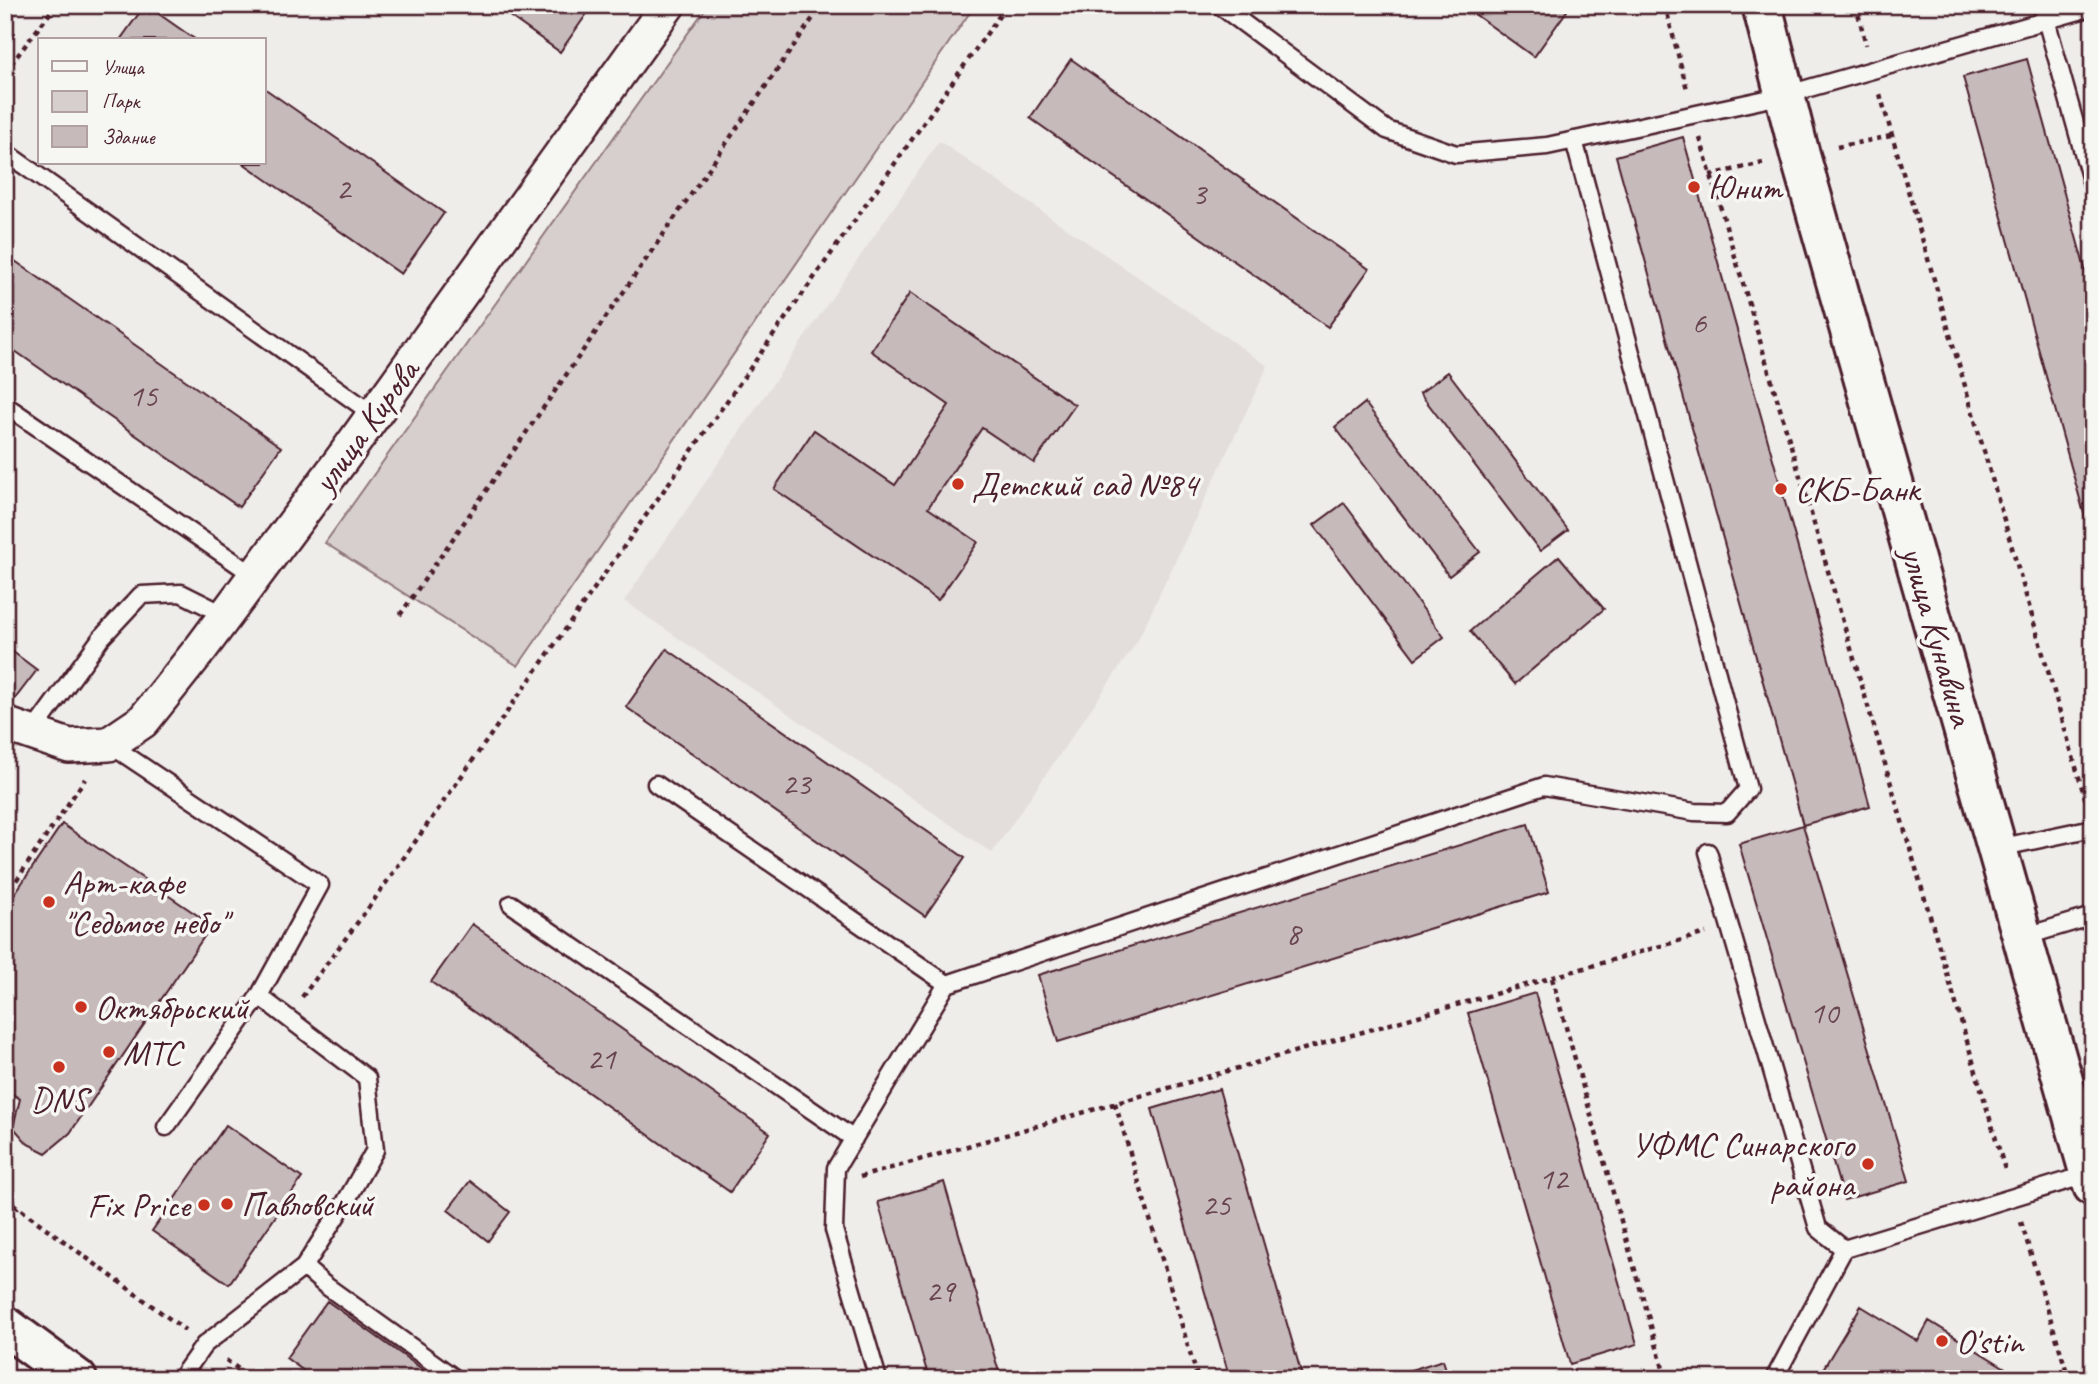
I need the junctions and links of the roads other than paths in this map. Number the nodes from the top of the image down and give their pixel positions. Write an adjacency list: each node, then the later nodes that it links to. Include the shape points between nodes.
1 (668, 5): 11 (street, улица Кирова)
2 (1219, 5): 7 (lane, via 1387,130 1457,154)
3 (1762, 5): 6 (main road, улица Кунавина)
4 (2093, 8): 5 (lane)
5 (2044, 13): 6 (lane); 9 (lane)
6 (1785, 95): 7 (lane); 18 (main road, улица Кунавина)
7 (1574, 140): 23 (lane, via 1748,789 1727,813 1694,812 1544,786)
8 (5, 152): 11 (lane)
9 (2093, 188)
10 (5, 405): 12 (lane)
11 (374, 415): 12 (street, улица Кирова)
12 (255, 576): 13 (street, улица Кирова)
13 (225, 615): 14 (lane, via 181,593 141,595); 15 (street, улица Кирова, via 143,721)
14 (19, 729): 15 (street, via 69,746)
15 (109, 744): 24 (lane, via 320,885)
16 (656, 784): 23 (lane)
17 (2091, 829): 18 (lane)
18 (1998, 848): 22 (main road, улица Кунавина)
19 (1707, 852): 28 (lane, via 1818,1228)
20 (510, 904): 26 (lane)
21 (2093, 916): 22 (lane)
22 (2023, 937): 27 (main road, улица Кунавина)
23 (947, 984): 26 (lane)
24 (259, 996): 25 (lane); 29 (lane, via 367,1078 375,1150)
25 (166, 1127)
26 (854, 1139): 34 (lane, via 836,1168 834,1230)
27 (2091, 1180): 28 (lane, via 2014,1197)
28 (1844, 1249): 35 (lane)
29 (304, 1267): 32 (lane, via 204,1345); 33 (lane)
30 (5, 1326): 31 (main road)
31 (77, 1379)
32 (180, 1379)
33 (456, 1379)
34 (878, 1379)
35 (1774, 1379)

